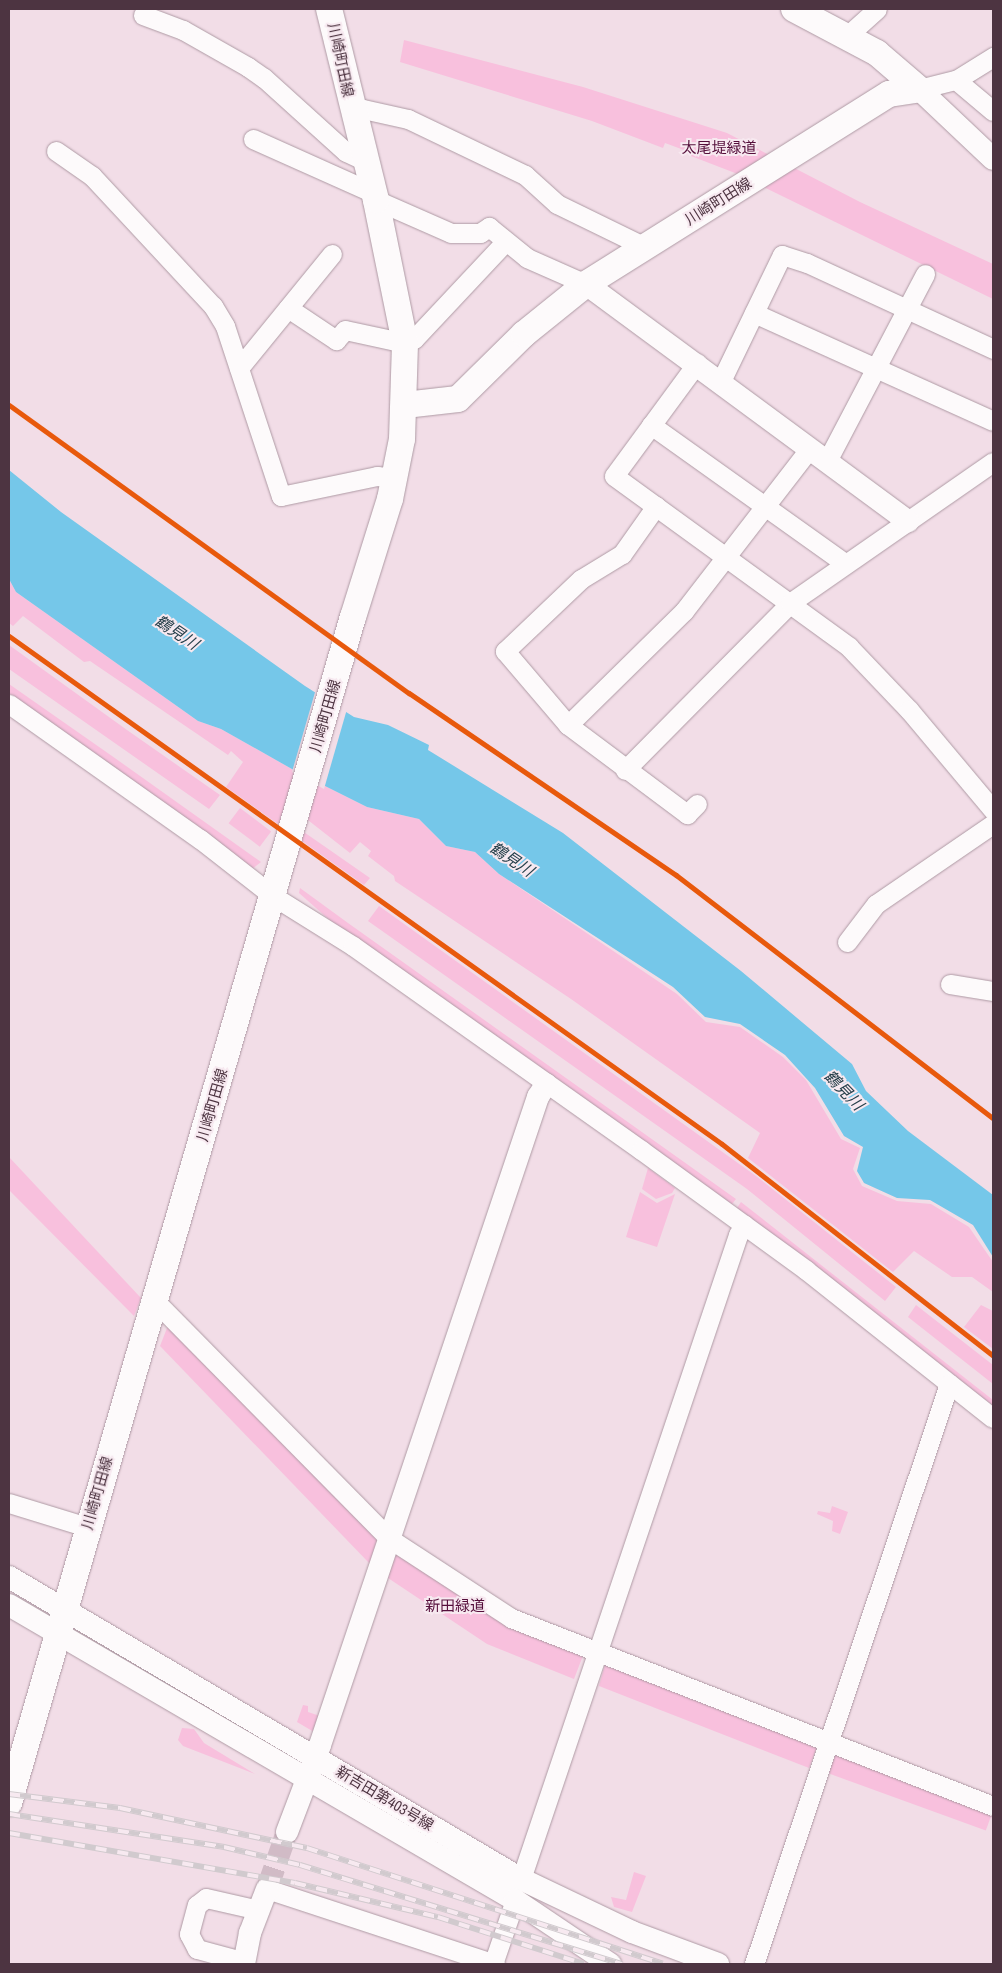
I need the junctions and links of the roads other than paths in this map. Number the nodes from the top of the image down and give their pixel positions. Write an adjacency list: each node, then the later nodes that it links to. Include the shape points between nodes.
1 (329, 9): 10 (main road, 川崎町田線)
2 (794, 9): 5 (main road)
3 (877, 9): 5 (street)
4 (143, 15): 14 (street, via 183,30 248,67 346,152)
5 (847, 36): 8 (main road, via 877,53)
6 (993, 57): 7 (street)
7 (956, 80): 8 (street); 9 (street)
8 (919, 89): 13 (street); 17 (main road, 川崎町田線, via 889,94)
9 (993, 110)
10 (352, 112): 14 (main road, 川崎町田線); 17 (street, via 363,109 408,120 525,175 557,204)
11 (253, 139): 15 (street)
12 (56, 151): 27 (street, via 92,176 213,306 225,326)
13 (993, 159)
14 (367, 162): 15 (main road, 川崎町田線)
15 (375, 197): 16 (street, via 451,233 480,233 490,227); 24 (main road, 川崎町田線)
16 (506, 241): 20 (street, via 527,258); 24 (street, via 414,339)
17 (645, 247): 20 (main road, 川崎町田線)
18 (332, 254): 21 (street)
19 (925, 274): 22 (street)
20 (586, 284): 26 (street); 30 (main road, 川崎町田線, via 524,334 458,399)
21 (288, 308): 24 (street, via 336,340 345,330); 27 (street)
22 (907, 309): 23 (street, via 782,255); 25 (street); 28 (street)
23 (754, 312): 28 (street); 29 (street)
24 (404, 343): 30 (main road, 川崎町田線)
25 (993, 349)
26 (697, 363): 29 (street); 32 (street)
27 (239, 368): 35 (street, via 281,496 377,476)
28 (876, 368): 31 (street); 33 (street)
29 (721, 381): 33 (street)
30 (405, 405): 35 (main road, 川崎町田線)
31 (993, 421)
32 (651, 425): 36 (street, via 614,476); 37 (street)
33 (818, 455): 37 (street); 38 (street)
34 (993, 462): 38 (street)
35 (395, 478): 48 (main road, 川崎町田線)
36 (656, 506): 39 (street); 43 (street, via 622,554 581,579 505,651)
37 (764, 506): 39 (street); 40 (street)
38 (908, 521): 40 (street)
39 (726, 556): 41 (street); 43 (street, via 684,611)
40 (846, 564): 41 (street)
41 (790, 603): 44 (street); 46 (street, via 849,647 909,710)
42 (9, 704): 48 (street, via 200,839)
43 (568, 725): 44 (street)
44 (626, 770): 45 (street, via 687,814)
45 (697, 804)
46 (993, 810)
47 (993, 824): 49 (street, via 876,904)
48 (273, 896): 52 (street, via 353,946); 54 (main road, 川崎町田線)
49 (848, 942)
50 (950, 984): 51 (street)
51 (993, 991)
52 (546, 1084): 53 (street); 59 (street, via 535,1107)
53 (744, 1226): 55 (street); 64 (street, via 738,1235)
54 (154, 1300): 58 (main road, 川崎町田線); 59 (street)
55 (950, 1384): 56 (street); 65 (street)
56 (993, 1418)
57 (9, 1503): 58 (street)
58 (87, 1527): 62 (main road, 川崎町田線)
59 (390, 1539): 64 (street, via 511,1618); 66 (street)
60 (9, 1577): 62 (street, 新吉田第403号線)
61 (9, 1605): 63 (street, 新吉田第403号線)
62 (64, 1608): 63 (main road, 川崎町田線); 66 (street, 新吉田第403号線)
63 (56, 1633): 67 (street, 新吉田第403号線); 68 (main road, 川崎町田線)
64 (598, 1652): 65 (street); 71 (street)
65 (829, 1742): 69 (street); 77 (street)
66 (316, 1756): 67 (street); 71 (street, 新吉田第403号線)
67 (307, 1779): 70 (street); 71 (street, 新吉田第403号線)
68 (9, 1803)
69 (993, 1806)
70 (287, 1832)
71 (518, 1889): 74 (street); 75 (street, 新吉田第403号線); 76 (street, 新吉田第403号線)
72 (263, 1899): 73 (street); 73 (street, via 206,1898 197,1905 189,1934 197,1949); 74 (street)
73 (244, 1963)
74 (493, 1964)
75 (610, 1964)
76 (718, 1964)
77 (754, 1964)

